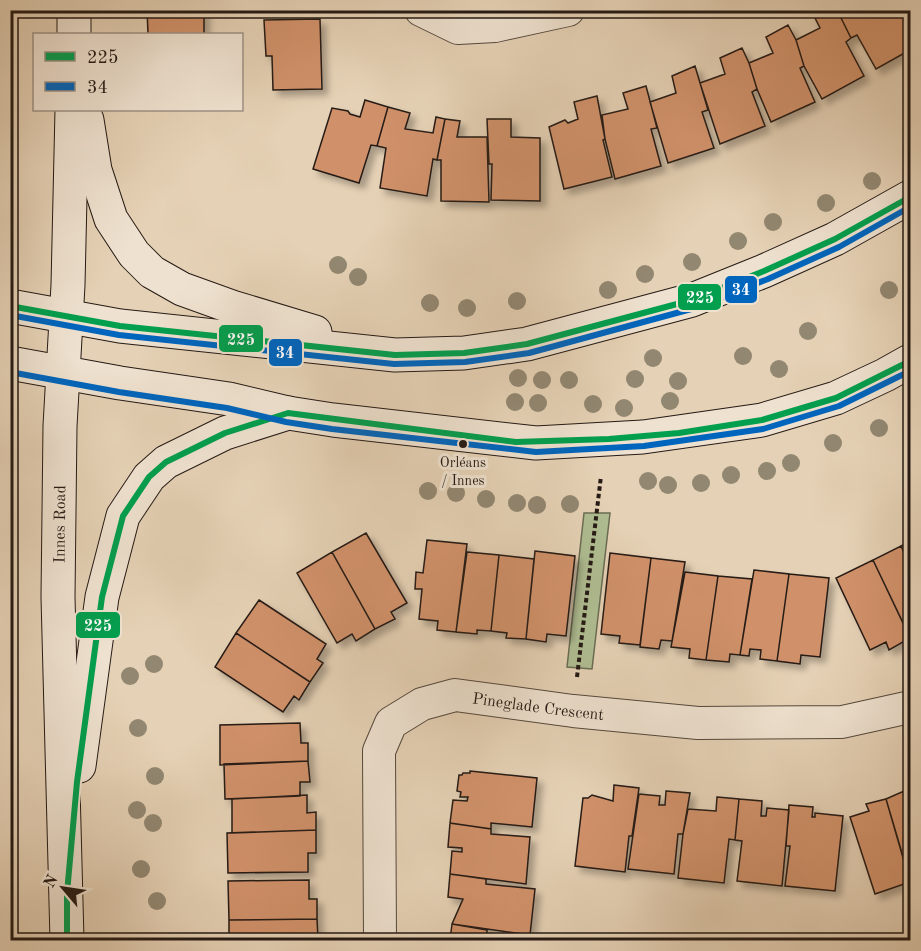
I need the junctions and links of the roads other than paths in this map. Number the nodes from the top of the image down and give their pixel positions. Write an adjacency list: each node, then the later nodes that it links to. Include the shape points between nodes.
1 (74, 10): 4 (main road)
2 (421, 10): 3 (street, via 458,28 495,26)
3 (568, 10)
4 (74, 33)
5 (72, 111): 9 (main road, Innes Road)
6 (85, 111): 10 (main road, via 95,170 111,219 134,254 152,272 182,289 231,307)
7 (910, 197): 10 (main road, via 836,239 692,300 527,344 464,353)
8 (10, 306): 9 (main road)
9 (66, 317): 10 (main road); 13 (main road, Innes Road)
10 (395, 355)
11 (910, 361): 14 (main road, via 836,398 762,420 609,439 516,442)
12 (10, 363): 13 (main road)
13 (62, 374): 14 (main road, via 229,399); 16 (main road, Innes Road, via 58,597)
14 (288, 413): 16 (main road, via 225,433 166,462 149,477 123,516 102,597)
15 (910, 706): 18 (street, Pineglade Crescent, via 842,722 698,723 455,695 422,704 391,723 379,751)
16 (66, 893): 17 (main road, Innes Road)
17 (67, 940)
18 (380, 940)

